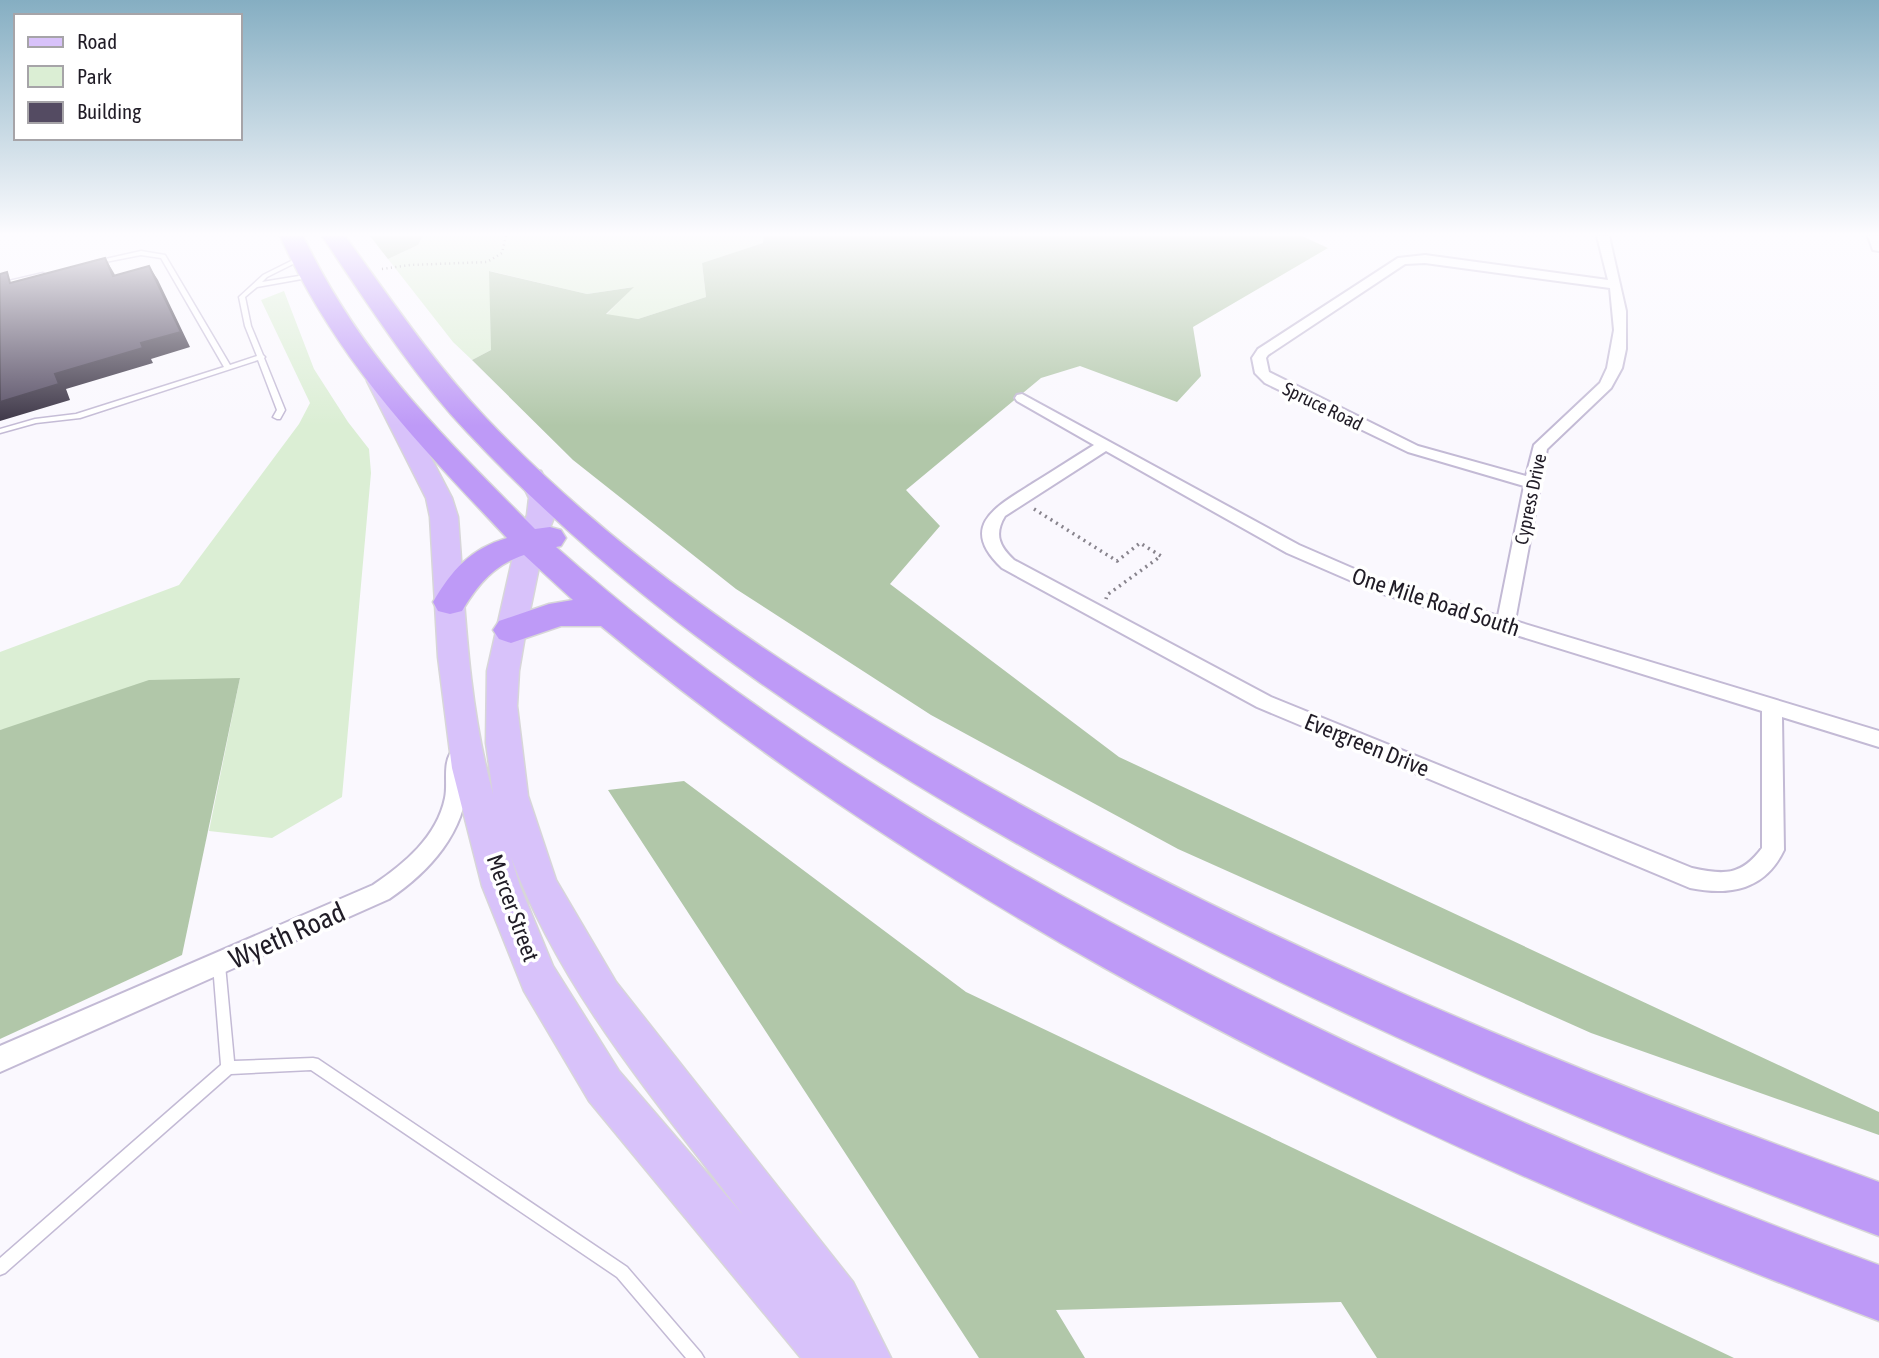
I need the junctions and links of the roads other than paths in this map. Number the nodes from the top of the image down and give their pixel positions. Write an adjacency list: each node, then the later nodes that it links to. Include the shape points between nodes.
1 (188, 299): 8 (lane)
2 (242, 299): 7 (lane, via 243,313)
3 (325, 299): 9 (highway)
4 (379, 299): 14 (highway, via 446,391)
5 (1343, 299): 15 (street, Spruce Road, via 1263,352 1259,358 1262,373 1413,449)
6 (1620, 299): 15 (street, Cypress Drive, via 1613,374 1539,448)
7 (262, 357): 8 (lane); 11 (lane, via 281,410)
8 (228, 368): 12 (lane, via 77,416)
9 (377, 376): 16 (highway, via 485,500); 18 (main road, Mercer Street, via 439,498)
10 (1022, 398): 13 (street, One Mile Road South)
11 (277, 417)
12 (0, 431)
13 (1106, 444): 20 (street, One Mile Road South, via 1311,558 1383,587); 22 (street, Evergreen Drive, via 999,512 989,532 996,554 1264,702 1690,878 1734,883 1762,867 1773,850)
14 (532, 477): 16 (main road, Mercer Street, via 542,498); 17 (highway)
15 (1532, 483): 20 (street, Cypress Drive)
16 (530, 543): 17 (highway, via 567,534); 18 (highway, via 486,557 465,575); 19 (highway); 21 (main road, Mercer Street)
17 (602, 544): 28 (highway, via 797,688 894,751 1085,861 1338,987 1485,1053)
18 (450, 602): 23 (main road, Mercer Street)
19 (614, 616): 21 (highway, via 578,611 534,620); 30 (highway, via 800,758 986,876 1109,946 1356,1073 1506,1142)
20 (1505, 625): 22 (street, One Mile Road South)
21 (512, 630): 33 (main road, Mercer Street, via 503,671 503,743 511,796 540,885 602,996 836,1299)
22 (1772, 706): 24 (street, One Mile Road South)
23 (460, 713): 25 (street, Wyeth Road, via 455,802 424,858 365,901); 32 (main road, Mercer Street, via 469,768 501,886 538,978 604,1086)
24 (1879, 739)
25 (219, 965): 26 (street, Wyeth Road); 27 (lane)
26 (0, 1059)
27 (228, 1068): 29 (lane); 31 (lane, via 313,1065 622,1272)
28 (1879, 1209)
29 (0, 1268)
30 (1879, 1293)
31 (696, 1358)
32 (833, 1358)
33 (866, 1358)

